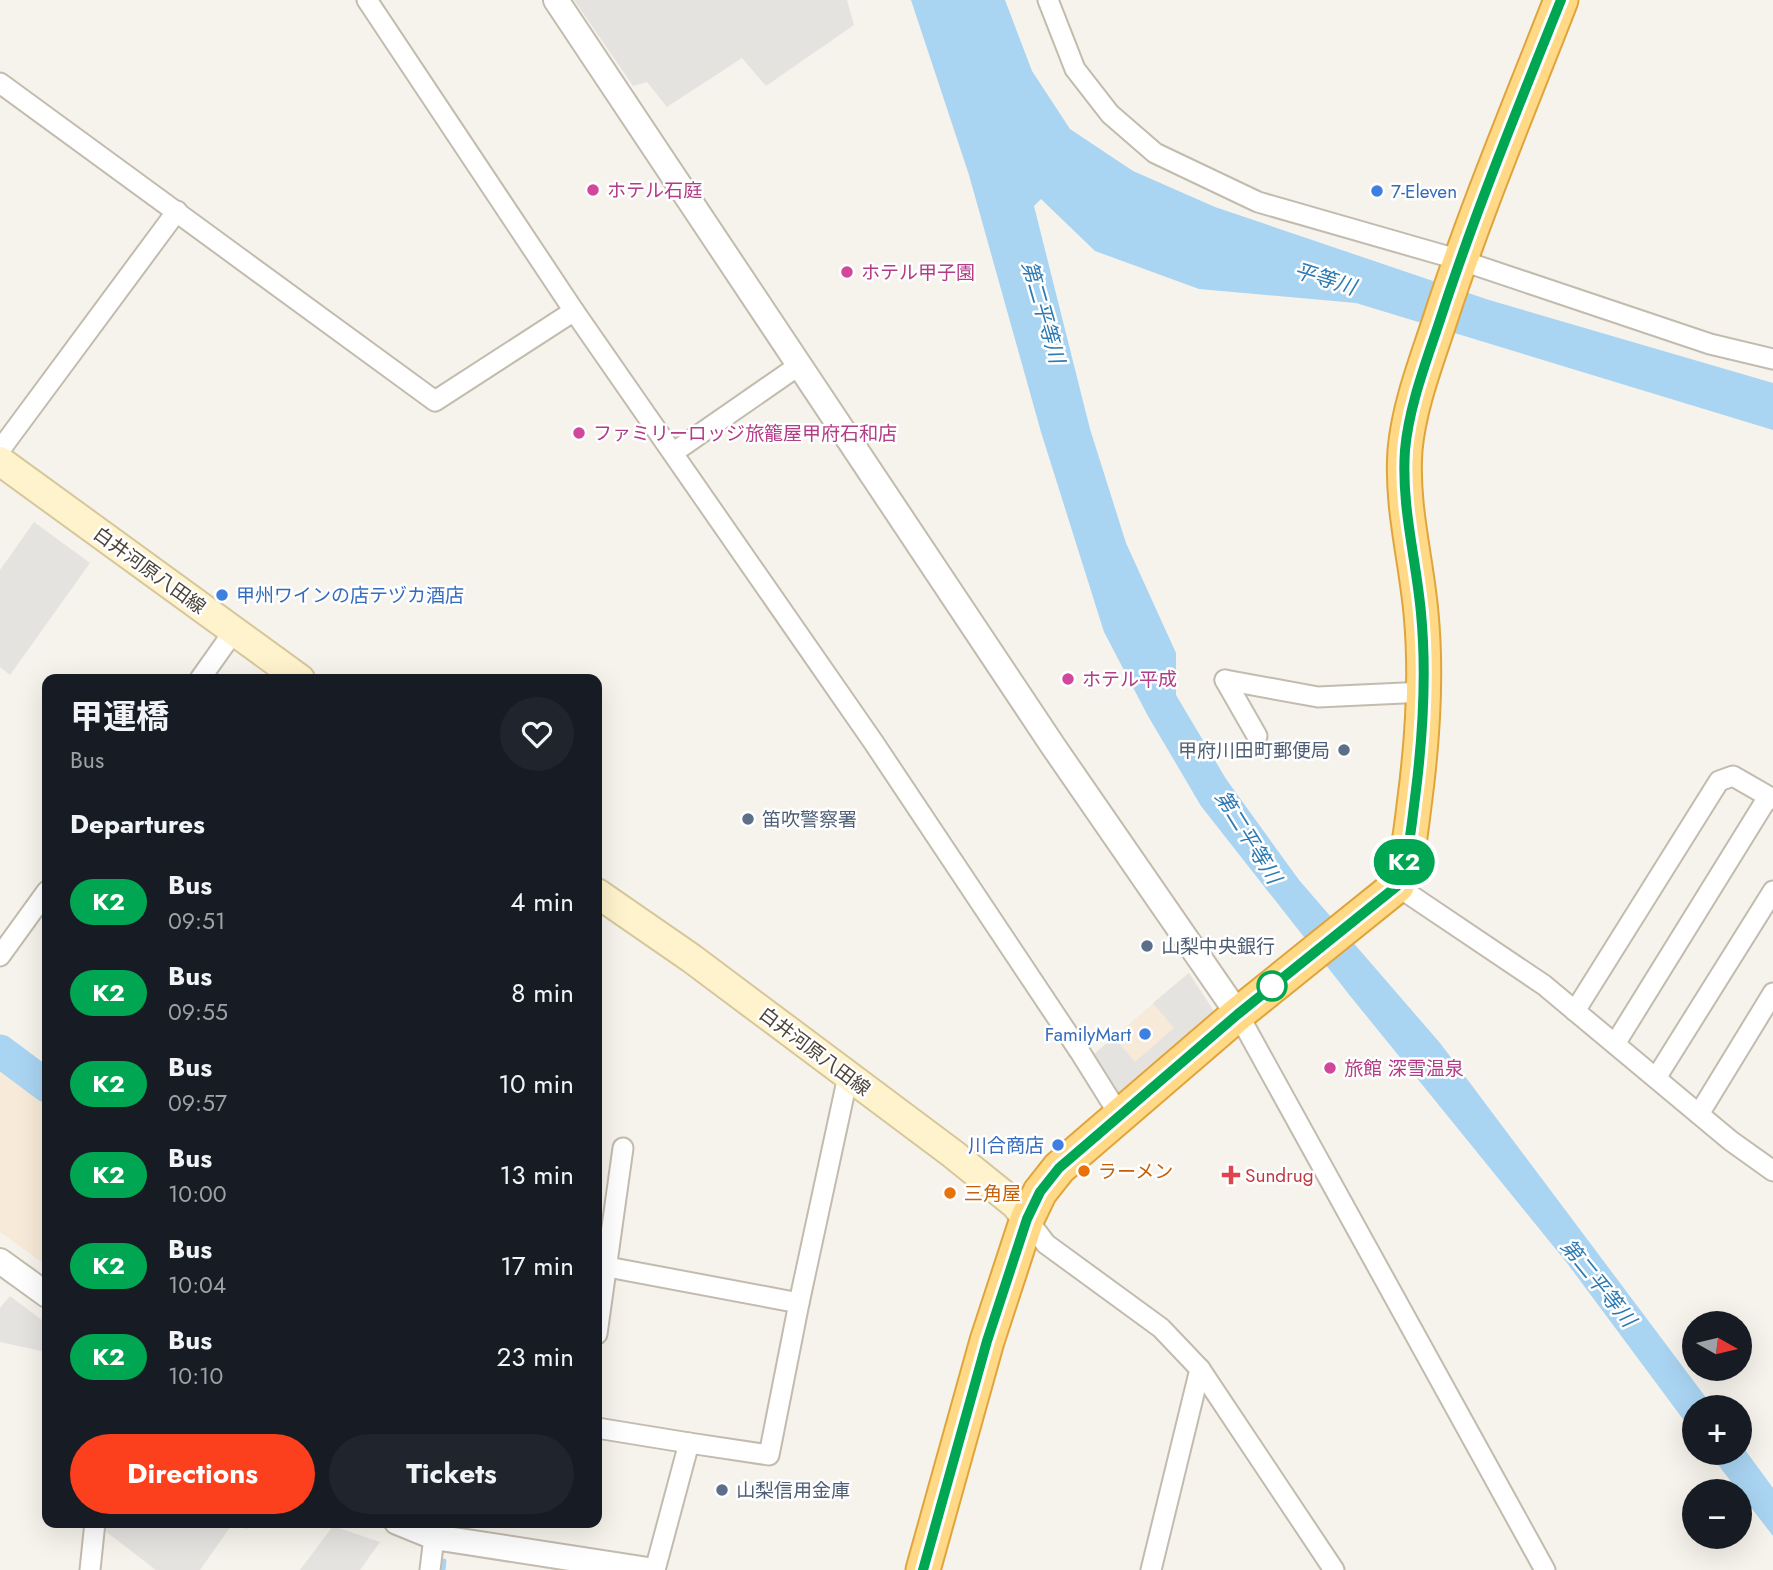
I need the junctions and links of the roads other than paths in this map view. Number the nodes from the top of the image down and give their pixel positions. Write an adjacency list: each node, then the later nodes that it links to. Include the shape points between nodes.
1 (367, 0): 8 (street)
2 (556, 0): 10 (street)
3 (1048, 0): 7 (street, via 1075,69 1110,114 1154,153 1258,202)
4 (1561, 0): 7 (highway)
5 (0, 83): 6 (street)
6 (177, 211): 8 (street, via 435,401); 11 (street)
7 (1458, 265): 9 (street, via 1710,344); 17 (highway, via 1416,394 1405,449 1405,509 1421,613)
8 (574, 311): 12 (street)
9 (1773, 359)
10 (798, 366): 12 (street); 27 (street)
11 (0, 450)
12 (674, 452): 32 (street)
13 (0, 461): 14 (main road, 白井河原八田線)
14 (234, 631): 15 (street); 16 (main road, 白井河原八田線)
15 (204, 674)
16 (293, 674)
17 (1425, 692): 18 (street, via 1318,698 1225,680); 20 (highway, via 1410,832)
18 (1257, 736)
19 (1771, 798): 26 (street, via 1733,776 1718,781); 28 (street)
20 (1397, 886): 26 (street); 27 (highway)
21 (1773, 891): 30 (street)
22 (602, 896): 29 (main road, 白井河原八田線)
23 (42, 898): 24 (street)
24 (0, 956)
25 (1773, 993): 31 (street)
26 (1575, 1011): 28 (street)
27 (1238, 1014): 32 (highway); 53 (street)
28 (1615, 1044): 30 (street)
29 (848, 1076): 35 (main road, 白井河原八田線, via 953,1154); 39 (street)
30 (1656, 1078): 31 (street)
31 (1699, 1114): 34 (street)
32 (1120, 1116): 35 (highway, via 1059,1168)
33 (623, 1148): 37 (street)
34 (1773, 1171)
35 (1027, 1219): 40 (street, via 1046,1244 1161,1328); 50 (highway, via 987,1341)
36 (0, 1261): 38 (street)
37 (602, 1266): 39 (street)
38 (42, 1291)
39 (799, 1303): 42 (street, via 769,1455)
40 (1200, 1369): 51 (street); 52 (street)
41 (602, 1429): 42 (street)
42 (689, 1443): 49 (street)
43 (94, 1528): 46 (street)
44 (412, 1528): 45 (street)
45 (434, 1537): 47 (street); 48 (street)
46 (90, 1570)
47 (429, 1570)
48 (649, 1570)
49 (655, 1570)
50 (923, 1570)
51 (1151, 1570)
52 (1334, 1570)
53 (1545, 1570)

